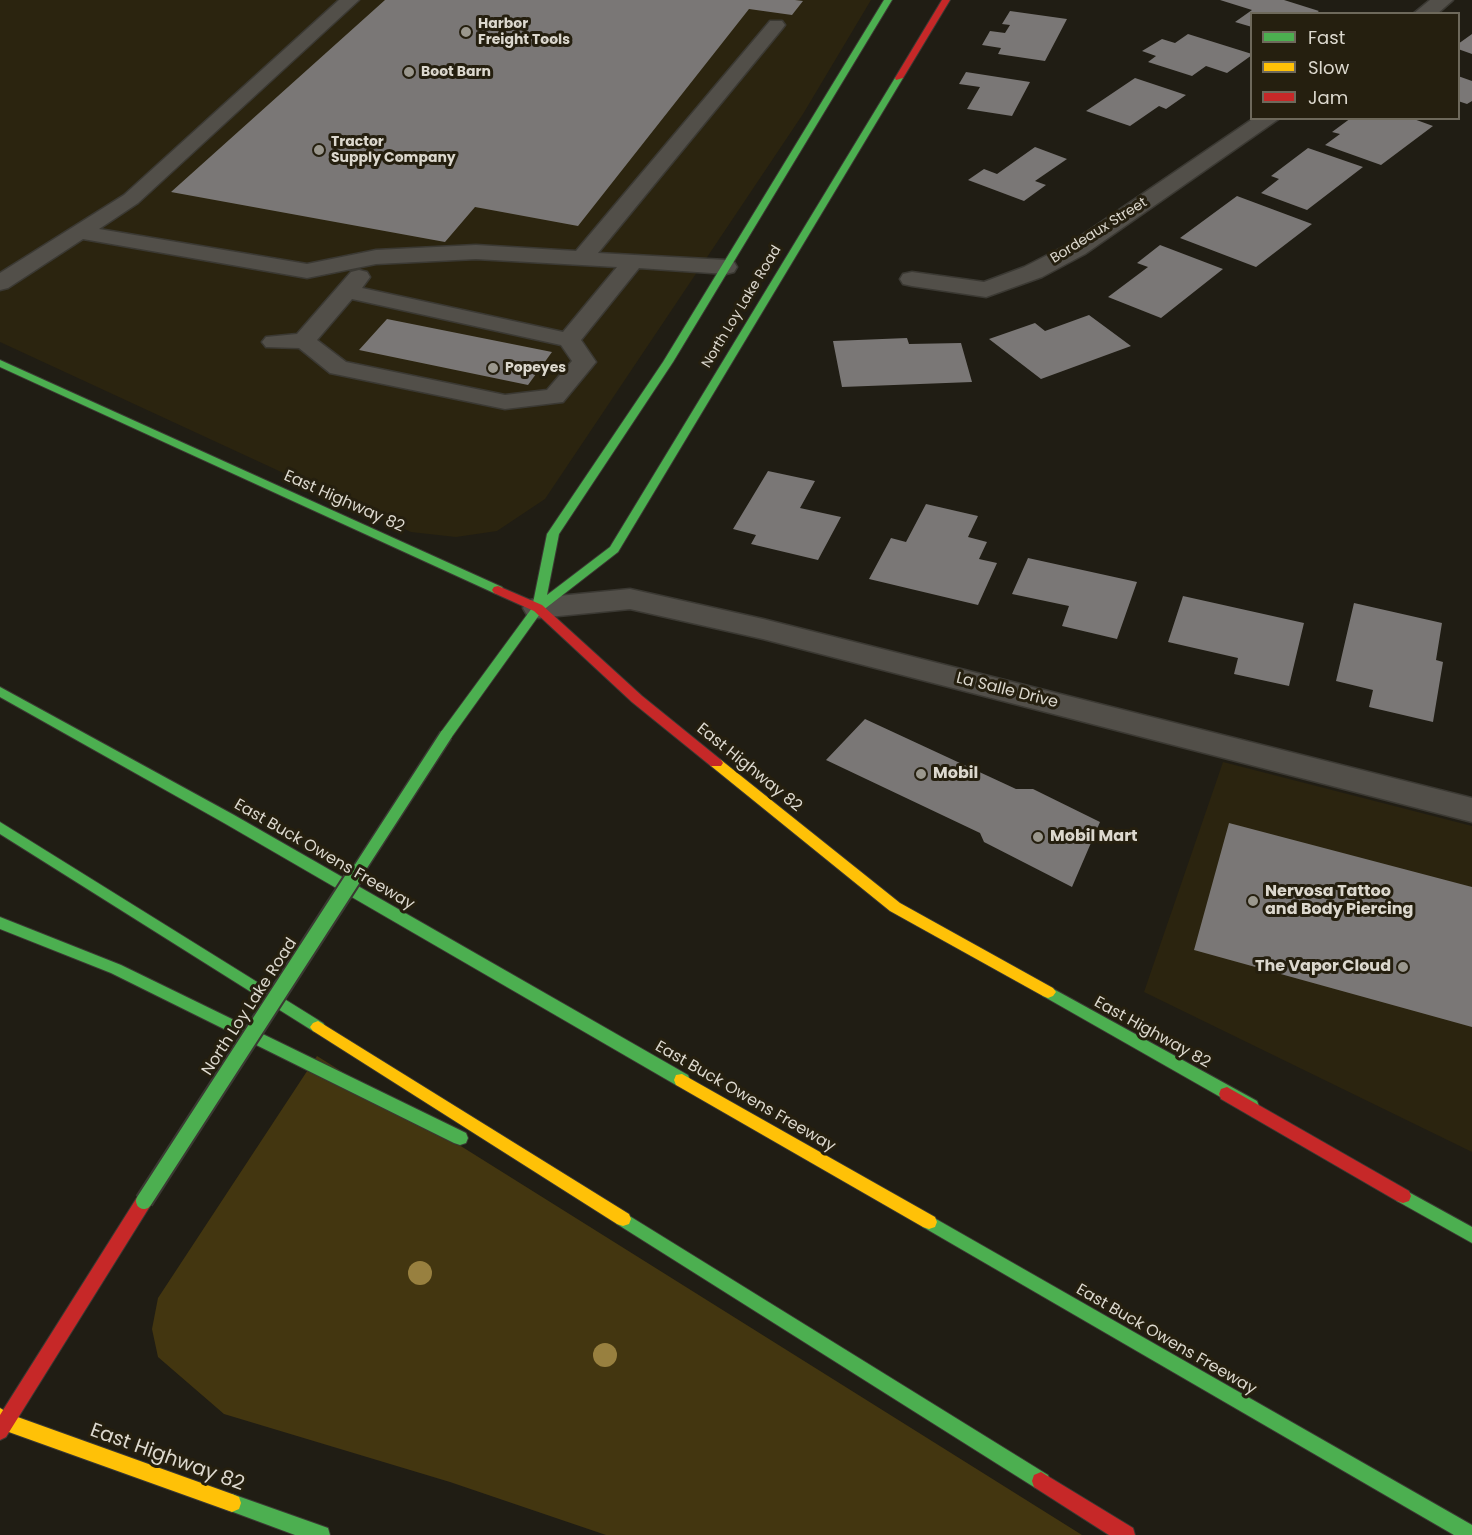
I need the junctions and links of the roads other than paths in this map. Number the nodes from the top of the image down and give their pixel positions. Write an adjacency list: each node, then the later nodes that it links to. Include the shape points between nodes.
1 (350, 0): 8 (lane, via 130,199)
2 (888, 0): 12 (main road, North Loy Lake Road)
3 (946, 0): 20 (main road, North Loy Lake Road, via 614,549)
4 (1443, 0): 5 (street)
5 (1427, 12)
6 (776, 25): 10 (lane)
7 (1266, 120): 13 (street, Bordeaux Street, via 1077,249 1033,272 986,290)
8 (79, 232): 9 (lane, via 307,271); 14 (lane)
9 (376, 257): 10 (lane, via 476,252); 15 (lane)
10 (581, 259): 11 (lane)
11 (633, 262): 12 (lane); 16 (lane)
12 (726, 267): 20 (main road, North Loy Lake Road, via 553,534)
13 (912, 279)
14 (0, 283)
15 (347, 291): 16 (lane); 17 (lane)
16 (569, 340): 17 (lane, via 584,362 554,397 505,402 338,368)
17 (304, 341): 18 (lane)
18 (274, 342)
19 (0, 363): 20 (main road, East Highway 82)
20 (538, 608): 22 (street, La Salle Drive, via 630,599 763,629); 25 (main road, East Highway 82, via 637,699 895,907); 31 (main road, North Loy Lake Road, bridge, via 446,735)
21 (0, 691): 32 (main road, East Buck Owens Freeway)
22 (1472, 810)
23 (0, 827): 29 (main road)
24 (0, 923): 26 (main road, via 116,969)
25 (1227, 1094): 28 (main road, East Highway 82); 30 (main road)
26 (469, 1142)
27 (501, 1158): 29 (main road)
28 (1461, 1213)
29 (618, 1216): 34 (main road)
30 (1472, 1236)
31 (2, 1423): 33 (main road, East Highway 82)
32 (1472, 1534)
33 (321, 1535)
34 (1126, 1535)

